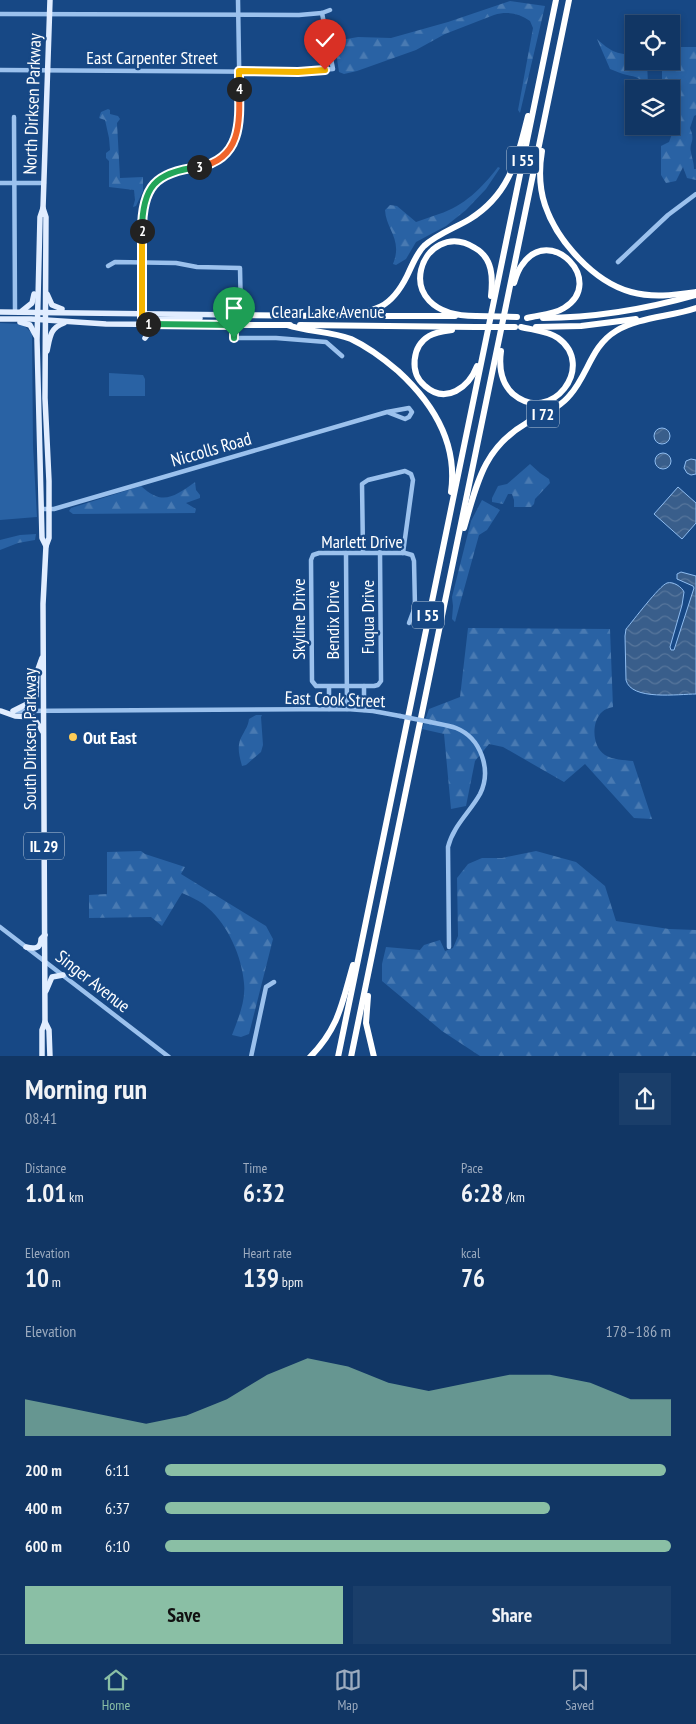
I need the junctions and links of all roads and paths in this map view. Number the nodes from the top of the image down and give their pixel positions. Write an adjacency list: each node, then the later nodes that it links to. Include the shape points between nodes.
1 (50, 0): 8 (main road, North Dirksen Parkway / IL 29)
2 (238, 0): 9 (street)
3 (556, 0): 13 (highway, I 55)
4 (569, 0): 14 (highway, I 55)
5 (330, 10): 6 (street)
6 (322, 13): 9 (street); 12 (street, East Carpenter Street, via 333,68)
7 (0, 14): 8 (street)
8 (50, 14): 9 (street); 11 (main road, North Dirksen Parkway / IL 29)
9 (238, 14): 12 (street)
10 (0, 70): 11 (street, East Carpenter Street)
11 (48, 70): 12 (street, East Carpenter Street); 18 (main road, North Dirksen Parkway / IL 29)
12 (239, 71): 23 (street, via 240,119 235,140 215,162 173,172 153,186 143,206)
13 (540, 77): 36 (highway, via 512,171 494,200 422,248 400,290 387,303 367,312); 40 (highway, I 55)
14 (552, 83): 26 (highway, via 540,173 545,205 556,227 585,265 618,288 652,296); 27 (highway, I 55)
15 (14, 117): 17 (street)
16 (0, 183): 17 (street)
17 (14, 183): 18 (street); 29 (street)
18 (44, 183): 20 (main road, North Dirksen Parkway / IL 29)
19 (696, 194): 22 (street, via 668,215)
20 (43, 208): 21 (main road, North Dirksen Parkway / IL 29); 25 (main road, North Dirksen Parkway / IL 29, via 46,217)
21 (39, 258): 29 (main road, via 34,299 30,306); 31 (main road, North Dirksen Parkway / IL 29)
22 (618, 262)
23 (142, 263): 24 (street, via 115,262); 34 (street); 35 (street, via 240,268)
24 (108, 266)
25 (46, 291): 32 (main road, North Dirksen Parkway / IL 29); 33 (main road, via 50,302 59,309 108,309)
26 (696, 294): 38 (highway, via 643,308 603,314)
27 (508, 298): 38 (highway, via 522,265 534,254 553,251 571,261 578,272 575,298 557,312); 44 (highway, I 55)
28 (696, 307): 49 (highway, via 608,324); 63 (highway, I 72, via 633,324 610,335 593,354 569,396 513,432 496,447 477,480)
29 (18, 311): 30 (main road, Clear Lake Avenue); 31 (main road, Clear Lake Avenue)
30 (0, 312)
31 (37, 312): 32 (main road, Clear Lake Avenue); 42 (main road, North Dirksen Parkway / IL 29)
32 (45, 312): 33 (main road, Clear Lake Avenue); 39 (main road, South Dirksen Parkway / IL 29)
33 (113, 312): 34 (main road, Clear Lake Avenue)
34 (142, 316): 35 (main road, Clear Lake Avenue, via 177,320 212,315); 43 (main road, via 88,323); 45 (main road, Clear Lake Avenue)
35 (241, 316): 36 (highway, Clear Lake Avenue)
36 (332, 316): 37 (highway, Clear Lake Avenue)
37 (464, 316): 38 (highway, Clear Lake Avenue, bridge); 40 (highway, via 435,306 427,299 421,286 420,271 426,258 434,248 456,241 467,243 488,261 492,277)
38 (527, 318)
39 (44, 320): 42 (main road); 43 (main road); 54 (main road, South Dirksen Parkway / IL 29)
40 (489, 320): 52 (highway, I 55)
41 (0, 321): 42 (main road); 51 (main road, via 26,323)
42 (37, 322): 51 (main road, South Dirksen Parkway / IL 29)
43 (67, 322): 54 (main road, via 53,330)
44 (503, 322): 49 (highway, via 500,360 504,382 511,392 525,401 548,401 562,393 568,384 572,373 570,354 553,335); 63 (highway, I 55)
45 (158, 324): 46 (main road, Clear Lake Avenue); 50 (main road)
46 (234, 325): 47 (highway, Clear Lake Avenue); 53 (street, via 234,338 326,342)
47 (287, 325): 48 (highway, Clear Lake Avenue); 57 (highway, via 340,336 377,354 413,385 433,411 446,436 452,461)
48 (474, 327): 49 (highway, bridge); 52 (highway, via 441,331 422,342 414,359 418,377 424,386 435,392 448,394 459,390 474,374)
49 (518, 327)
50 (145, 338)
51 (37, 340): 56 (main road, South Dirksen Parkway / IL 29)
52 (484, 346): 57 (highway, I 55)
53 (342, 356)
54 (45, 357): 56 (main road, South Dirksen Parkway / IL 29)
55 (387, 412): 55 (street, Niccolls Road, via 405,419 412,412 406,407); 56 (street, Niccolls Road)
56 (46, 509): 65 (main road, South Dirksen Parkway / IL 29, via 49,538 46,546)
57 (444, 544): 76 (highway, I 55)
58 (363, 552): 59 (street, Marlett Drive); 60 (street, via 362,484 405,471 411,474 413,482); 61 (street, Marlett Drive)
59 (380, 552): 60 (street, Marlett Drive); 67 (street, Fuqua Drive, via 381,681 378,685)
60 (403, 552): 64 (street, Marlett Drive, via 412,555 414,562 415,607)
61 (346, 553): 62 (street, Marlett Drive); 66 (street, Bendix Drive)
62 (313, 555): 68 (street, Skyline Drive, via 312,679 318,686)
63 (450, 578): 79 (highway, I 55)
64 (409, 622)
65 (43, 654): 73 (main road, via 37,672 36,696); 74 (main road, South Dirksen Parkway / IL 29)
66 (346, 686): 67 (street); 68 (street); 70 (street, Bendix Drive)
67 (364, 686): 71 (street)
68 (329, 687): 69 (street)
69 (329, 710): 70 (street, East Cook Street); 74 (street, East Cook Street)
70 (347, 710): 71 (street, East Cook Street)
71 (364, 710): 81 (street, East Cook Street, bridge, via 448,725 474,742 484,764 485,777 480,794 454,832 448,847)
72 (1, 711): 73 (street, East Cook Street); 75 (main road, via 32,717)
73 (13, 711): 74 (street, East Cook Street)
74 (44, 711): 75 (main road, South Dirksen Parkway / IL 29)
75 (44, 734): 78 (main road, South Dirksen Parkway / IL 29)
76 (368, 911): 91 (highway, via 337,1020 326,1040); 92 (highway, I 55)
77 (0, 927): 80 (street, Singer Avenue)
78 (45, 935): 80 (main road, via 38,947); 82 (main road, South Dirksen Parkway / IL 29)
79 (374, 945): 93 (highway, I 55); 94 (highway, via 366,1016)
80 (26, 947): 82 (street, Singer Avenue)
81 (449, 947)
82 (45, 961): 83 (street, Singer Avenue); 85 (main road, South Dirksen Parkway / IL 29)
83 (62, 975): 85 (main road, via 52,977); 89 (street, Singer Avenue)
84 (274, 982): 90 (street, via 266,987)
85 (45, 993): 86 (main road, South Dirksen Parkway / IL 29)
86 (45, 1022): 87 (main road, South Dirksen Parkway / IL 29); 88 (main road, South Dirksen Parkway / IL 29, via 49,1030)
87 (42, 1056)
88 (50, 1056)
89 (169, 1056)
90 (251, 1056)
91 (310, 1056)
92 (338, 1056)
93 (351, 1056)
94 (374, 1056)

